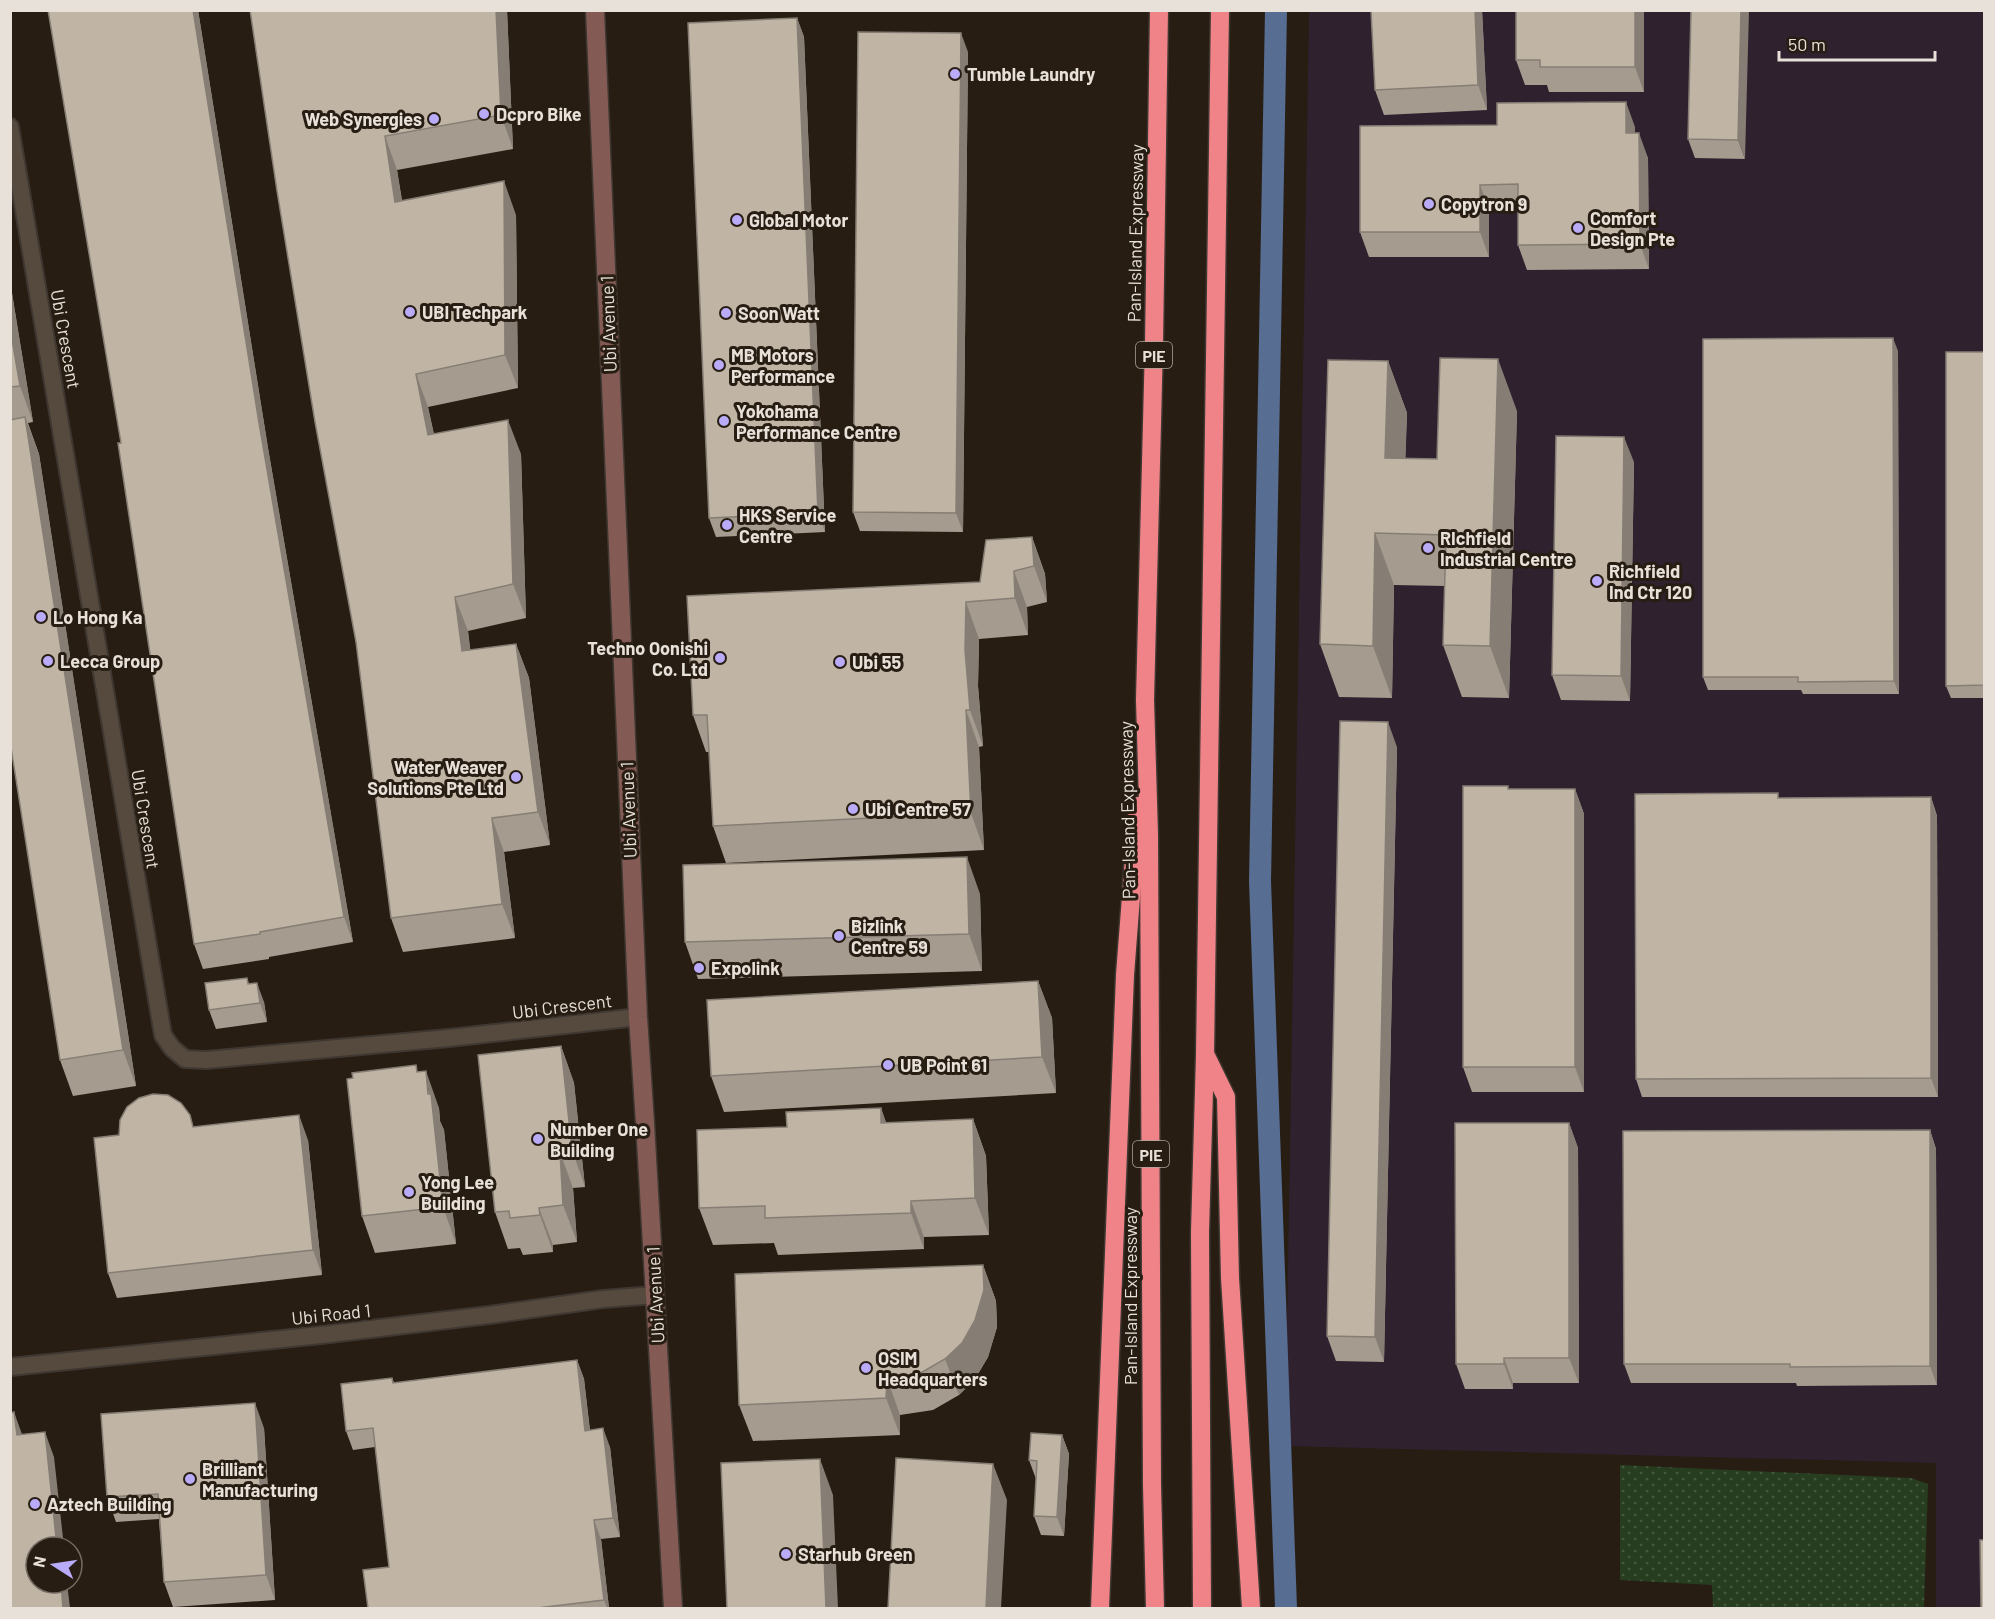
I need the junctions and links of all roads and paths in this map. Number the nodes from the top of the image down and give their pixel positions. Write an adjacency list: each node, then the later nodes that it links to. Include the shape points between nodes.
1 (595, 10): 6 (street, Ubi Avenue 1)
2 (1159, 10): 5 (highway, Pan-Island Expressway / PIE)
3 (1220, 10): 7 (highway)
4 (10, 127): 6 (street, Ubi Crescent, via 163,1035 172,1048 185,1059 206,1060)
5 (1145, 700): 11 (highway, via 1125,975); 12 (highway, Pan-Island Expressway / PIE)
6 (638, 1017): 8 (street, Ubi Avenue 1)
7 (1205, 1055): 13 (highway, via 1200,1232); 14 (highway, via 1226,1097 1230,1278)
8 (655, 1295): 9 (street, Ubi Road 1); 10 (street, Ubi Avenue 1)
9 (10, 1367)
10 (673, 1608)
11 (1100, 1608)
12 (1155, 1608)
13 (1202, 1608)
14 (1251, 1608)

